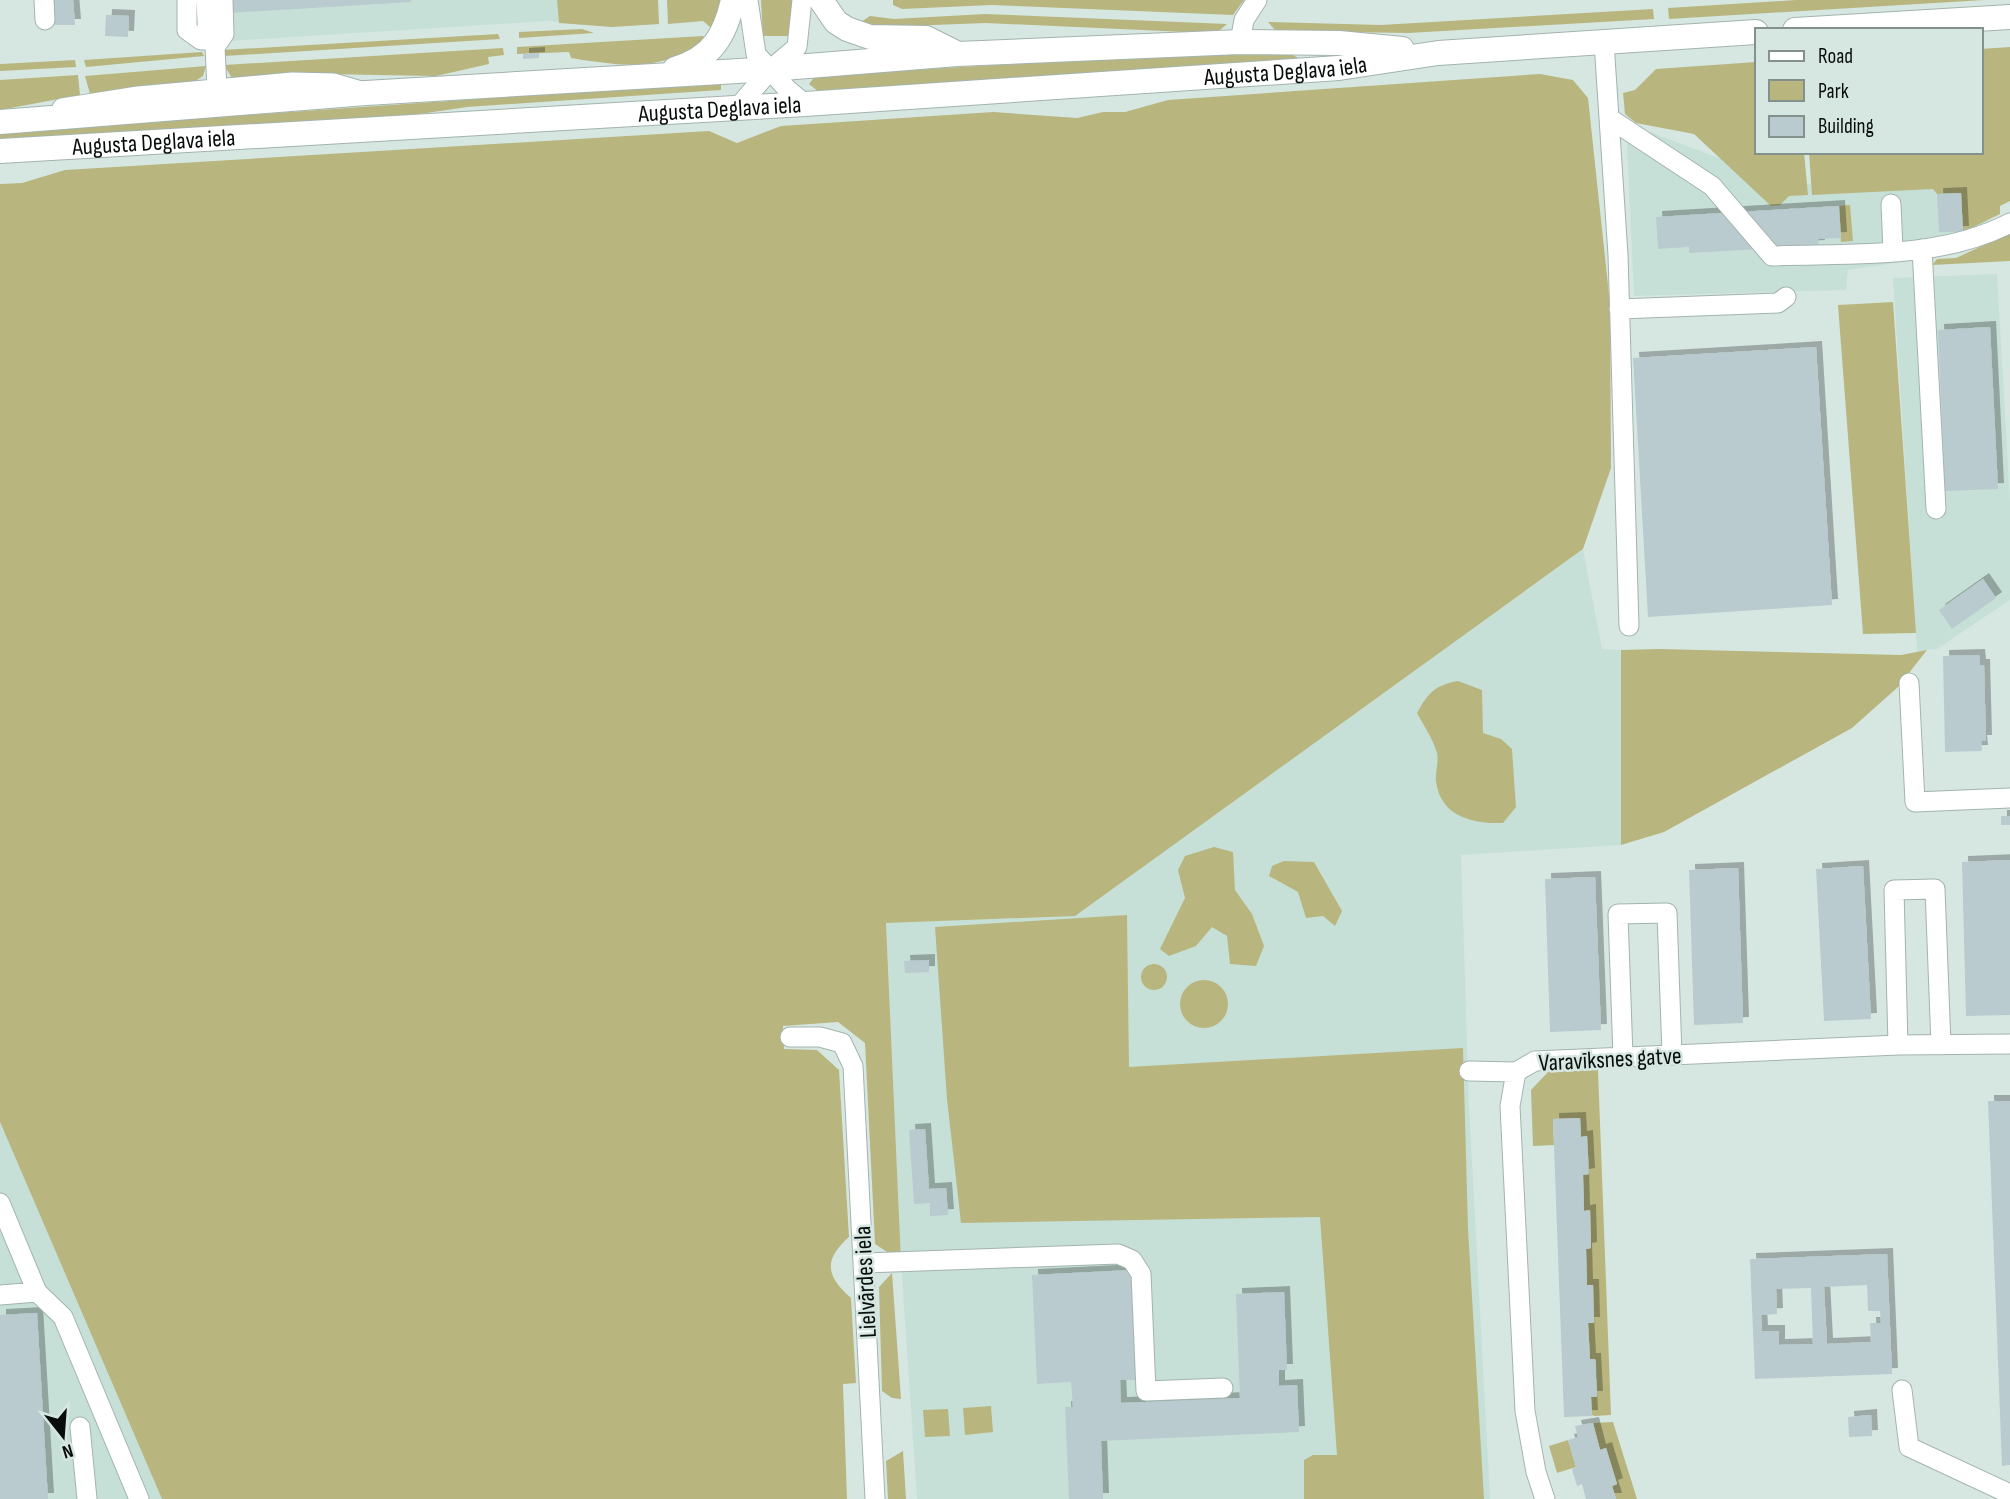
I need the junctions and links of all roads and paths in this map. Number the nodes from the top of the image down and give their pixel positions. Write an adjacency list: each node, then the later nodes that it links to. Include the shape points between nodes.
1 (44, 0): 11 (street)
2 (187, 0): 14 (street, via 187,30 201,40)
3 (206, 0): 14 (street)
4 (223, 0): 14 (street, via 224,34)
5 (733, 0): 20 (main road, via 727,27 711,50 688,65)
6 (748, 0): 19 (street, via 756,54)
7 (802, 0): 19 (street, via 797,47)
8 (821, 0): 18 (main road, via 836,22 847,29 870,37 926,38)
9 (1257, 0): 15 (street, via 1244,20)
10 (2010, 17): 12 (main road)
11 (46, 20)
12 (1828, 28)
13 (1755, 32): 16 (main road, Augusta Deglava iela)
14 (214, 40): 21 (street)
15 (1240, 42): 17 (main road, Augusta Deglava iela, via 1339,43); 18 (main road, Augusta Deglava iela)
16 (1604, 42): 17 (main road, Augusta Deglava iela); 25 (street)
17 (1438, 52): 23 (main road, Augusta Deglava iela, via 1339,68)
18 (957, 54): 19 (main road, Augusta Deglava iela)
19 (771, 69): 20 (main road, Augusta Deglava iela); 23 (street); 24 (street)
20 (655, 75): 22 (main road, Augusta Deglava iela)
21 (217, 88): 22 (street, via 334,83); 26 (street, via 87,103)
22 (366, 93): 26 (main road, Augusta Deglava iela)
23 (805, 104): 24 (main road, Augusta Deglava iela)
24 (739, 106): 27 (main road, Augusta Deglava iela)
25 (1609, 118): 31 (street, via 1712,186 1772,256); 33 (street)
26 (5, 122)
27 (0, 152)
28 (1891, 204): 31 (street)
29 (2010, 223): 30 (street, via 1949,247)
30 (1922, 249): 31 (street); 34 (street)
31 (1894, 251)
32 (1786, 297): 33 (street, via 1778,303)
33 (1619, 309): 35 (street)
34 (1936, 509)
35 (1629, 626)
36 (1909, 683): 37 (street, via 1915,802)
37 (2010, 798)
38 (790, 1037): 47 (street, Lielvārdes iela, via 842,1043 853,1066)
39 (2010, 1044): 41 (street, Varavīksnes gatve)
40 (1898, 1045): 41 (street, Varavīksnes gatve); 41 (street, via 1894,890 1935,889); 42 (street, Varavīksnes gatve)
41 (1941, 1045)
42 (1672, 1055): 43 (street, Varavīksnes gatve); 43 (street, via 1667,913 1618,914)
43 (1623, 1056): 45 (street, Varavīksnes gatve, via 1535,1061)
44 (1469, 1071): 45 (street)
45 (1516, 1072): 57 (street, Varavīksnes gatve, via 1510,1106 1524,1411)
46 (0, 1203): 48 (street)
47 (865, 1263): 50 (street, via 1118,1254 1132,1260 1141,1274 1146,1391); 56 (street, Lielvārdes iela)
48 (37, 1292): 49 (street); 55 (street, via 63,1317)
49 (0, 1295)
50 (1223, 1388)
51 (1902, 1390): 53 (street, via 1909,1447)
52 (80, 1427): 54 (street)
53 (2010, 1494)
54 (87, 1499)
55 (139, 1499)
56 (875, 1499)
57 (1545, 1499)

